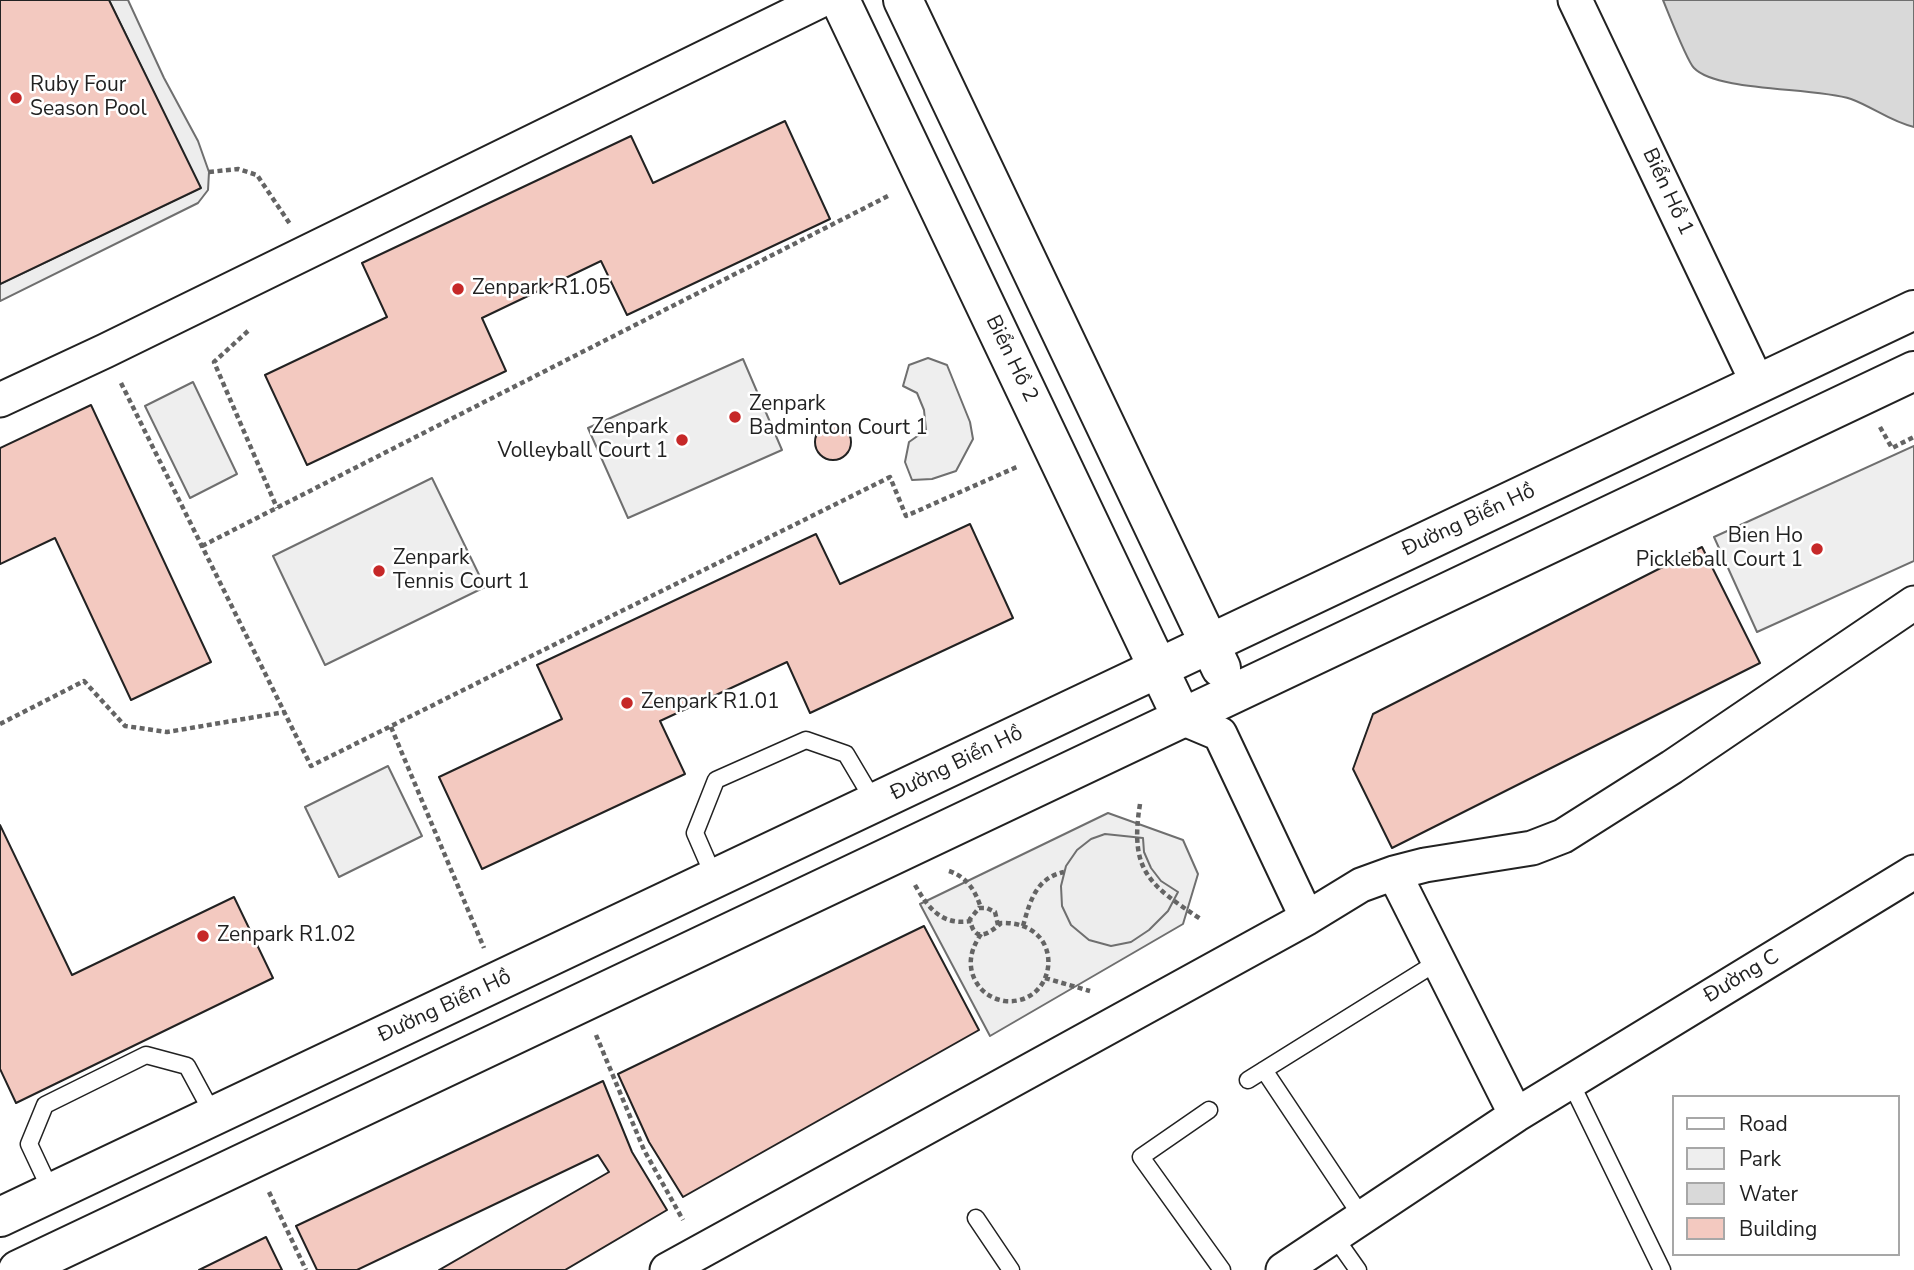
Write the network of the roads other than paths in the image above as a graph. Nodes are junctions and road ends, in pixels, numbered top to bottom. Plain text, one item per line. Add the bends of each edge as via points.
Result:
1 (822, 0) edge
2 (840, 0) edge
3 (903, 0) edge
4 (1575, 0) edge
5 (1914, 310) edge
6 (1914, 371) edge
7 (1758, 384) junction
8 (0, 400) edge
9 (1914, 603) edge
10 (1209, 644) junction
11 (1158, 668) junction
12 (1233, 694) junction
13 (1182, 718) junction
14 (1220, 734) junction
15 (874, 803) junction
16 (1914, 872) edge
17 (1394, 873) junction
18 (715, 878) junction
19 (1307, 918) junction
20 (1439, 961) junction
21 (1264, 1070) junction
22 (1248, 1080) dead end
23 (1570, 1082) junction
24 (1209, 1110) dead end
25 (1516, 1115) junction
26 (214, 1116) junction
27 (52, 1193) junction
28 (0, 1217) edge
29 (1362, 1217) junction
30 (976, 1218) dead end
31 (1334, 1236) junction
32 (686, 1256) edge
33 (18, 1270) edge
34 (1012, 1270) edge
35 (1222, 1270) edge
36 (1283, 1270) edge
37 (1358, 1270) edge
38 (1662, 1270) edge

1 - 8 street
2 - 11 street, Biển Hồ 2
3 - 10 street
4 - 7 street, Biển Hồ 1
5 - 7 street, Đường Biển Hồ
6 - 12 street
7 - 10 street, Đường Biển Hồ
9 - 17 street via 1563,836 1532,848
10 - 11 street, Đường Biển Hồ
10 - 12 street
11 - 13 street, Biển Hồ 2
11 - 15 street, Đường Biển Hồ
12 - 13 street
12 - 14 street
13 - 14 street
13 - 33 street
14 - 19 street
15 - 18 street, Đường Biển Hồ
15 - 18 lane via 846,754 806,740 716,780 695,833
16 - 23 street, Đường C
17 - 19 street via 1361,886
17 - 20 street
18 - 26 street, Đường Biển Hồ
19 - 32 street
20 - 21 lane
20 - 25 street
21 - 22 lane
21 - 29 lane
23 - 25 street, Đường C
23 - 38 lane
24 - 35 lane via 1140,1157
25 - 29 street, Đường C
26 - 27 street, Đường Biển Hồ
26 - 27 lane via 187,1066 146,1055 45,1105 29,1144
27 - 28 street, Đường Biển Hồ
29 - 31 street, Đường C
30 - 34 lane
31 - 36 street, Đường C
31 - 37 lane

